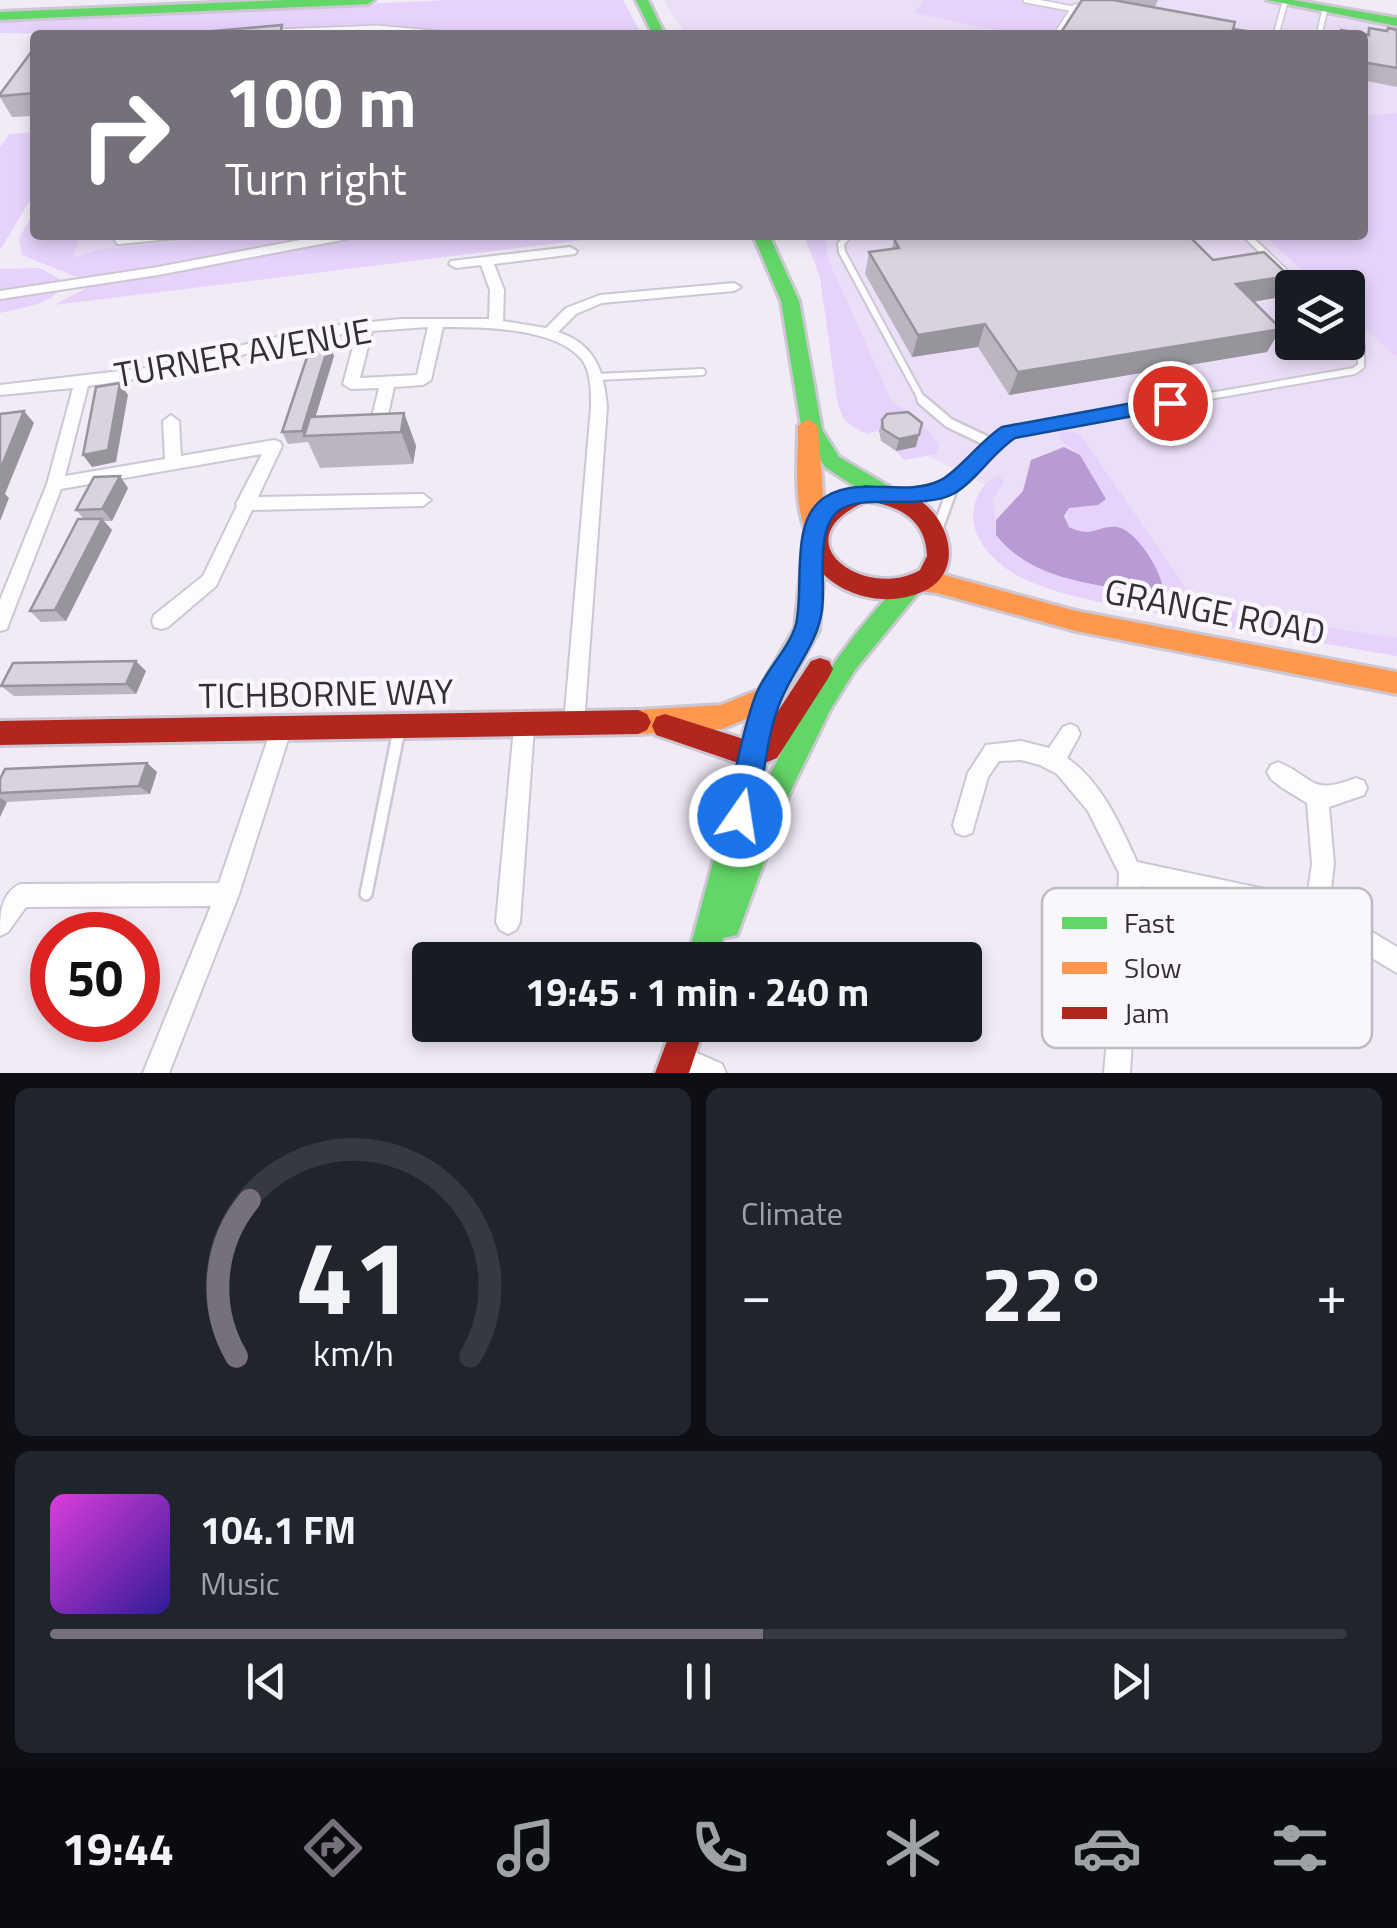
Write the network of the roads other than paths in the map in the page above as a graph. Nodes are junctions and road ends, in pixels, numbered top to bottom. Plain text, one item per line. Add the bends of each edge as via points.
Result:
1 (368, 0) edge
2 (642, 0) edge
3 (1026, 0) edge
4 (1279, 1) edge
5 (172, 4) edge
6 (1089, 5) edge
7 (1074, 9) junction
8 (1324, 9) junction
9 (0, 16) edge
10 (1397, 22) edge
11 (339, 30) edge
12 (400, 30) edge
13 (657, 30) edge
14 (1059, 30) edge
15 (1276, 30) edge
16 (1320, 30) edge
17 (321, 240) edge
18 (764, 240) edge
19 (844, 240) edge
20 (1251, 240) edge
21 (570, 251) dead end
22 (486, 261) junction
23 (456, 264) dead end
24 (1282, 270) edge
25 (734, 287) dead end
26 (0, 295) edge
27 (496, 323) junction
28 (436, 325) junction
29 (365, 328) junction
30 (551, 332) junction
31 (1361, 360) edge
32 (702, 372) dead end
33 (596, 377) junction
34 (82, 381) junction
35 (388, 382) junction
36 (0, 390) edge
37 (808, 401) junction
38 (171, 422) dead end
39 (377, 429) edge
40 (991, 443) junction
41 (173, 464) junction
42 (955, 482) junction
43 (55, 484) junction
44 (888, 495) junction
45 (423, 500) dead end
46 (244, 504) junction
47 (938, 535) junction
48 (815, 537) junction
49 (9, 583) edge
50 (915, 585) junction
51 (891, 605) junction
52 (1021, 606) junction
53 (162, 621) dead end
54 (0, 624) edge
55 (833, 676) junction
56 (1397, 683) edge
57 (768, 698) junction
58 (653, 722) junction
59 (574, 724) junction
60 (524, 727) junction
61 (399, 728) junction
62 (281, 730) junction
63 (0, 733) edge
64 (1070, 734) dead end
65 (753, 755) junction
66 (1056, 758) junction
67 (1278, 772) dead end
68 (1356, 788) dead end
69 (1317, 798) junction
70 (964, 825) dead end
71 (1130, 872) junction
72 (1130, 888) edge
73 (1204, 888) edge
74 (1320, 888) edge
75 (227, 894) junction
76 (366, 894) dead end
77 (10, 896) edge
78 (508, 922) dead end
79 (0, 924) edge
80 (706, 942) edge
81 (720, 942) edge
82 (1372, 947) edge
83 (1397, 962) edge
84 (1118, 1048) edge
85 (674, 1065) edge
86 (156, 1073) edge
87 (713, 1073) edge
88 (1116, 1073) edge

1 - 5 main road
2 - 13 main road
3 - 7 lane
4 - 8 main road
4 - 15 lane
5 - 9 main road
6 - 7 lane
7 - 14 lane
8 - 10 main road
8 - 16 lane
11 - 12 lane
17 - 26 street
18 - 37 main road via 790,301
19 - 40 lane via 842,252 917,393 941,418
20 - 24 lane
21 - 22 street
22 - 23 street
22 - 27 street via 497,290
25 - 30 street via 600,299 571,312
27 - 28 street, TURNER AVENUE
27 - 30 street, TURNER AVENUE
28 - 29 street, TURNER AVENUE
28 - 35 street via 423,380
29 - 34 street, TURNER AVENUE
29 - 35 street via 351,384
30 - 33 street, TURNER AVENUE via 587,356
31 - 40 lane via 1354,371 1022,429
32 - 33 lane
33 - 59 street
34 - 36 street, TURNER AVENUE
34 - 43 street
35 - 39 street
37 - 44 main road via 812,431 826,455
37 - 48 main road
38 - 41 street
40 - 42 lane
41 - 43 street
41 - 46 street via 274,446
42 - 44 lane via 934,492
42 - 47 lane
43 - 49 street
44 - 47 main road via 921,511
44 - 48 main road via 856,494 835,502 824,510
45 - 46 street
46 - 53 street via 210,581
47 - 50 main road via 936,564
47 - 52 main road, GRANGE ROAD via 964,572
48 - 50 main road via 826,566 847,583 878,591
48 - 57 main road via 807,630
49 - 54 street
50 - 51 main road
50 - 52 main road, GRANGE ROAD via 942,584
51 - 55 main road
51 - 65 main road via 825,662 768,749
52 - 55 main road, GRANGE ROAD via 928,597 884,623
52 - 56 main road, GRANGE ROAD
55 - 81 main road via 786,760
57 - 58 main road, TICHBORNE WAY via 722,717
57 - 65 main road
58 - 59 main road, TICHBORNE WAY
58 - 65 main road, TICHBORNE WAY
59 - 60 main road, TICHBORNE WAY
60 - 61 main road, TICHBORNE WAY
60 - 78 street
61 - 62 main road, TICHBORNE WAY
61 - 76 lane
62 - 63 main road, TICHBORNE WAY
62 - 75 street
64 - 66 street
65 - 80 main road
66 - 70 street via 1020,747 993,752 978,773
66 - 71 street via 1104,815
67 - 69 street
68 - 69 street
69 - 74 street
71 - 72 street
71 - 73 street
75 - 77 street
75 - 86 street
77 - 79 street
82 - 83 street
84 - 88 street
85 - 87 street

